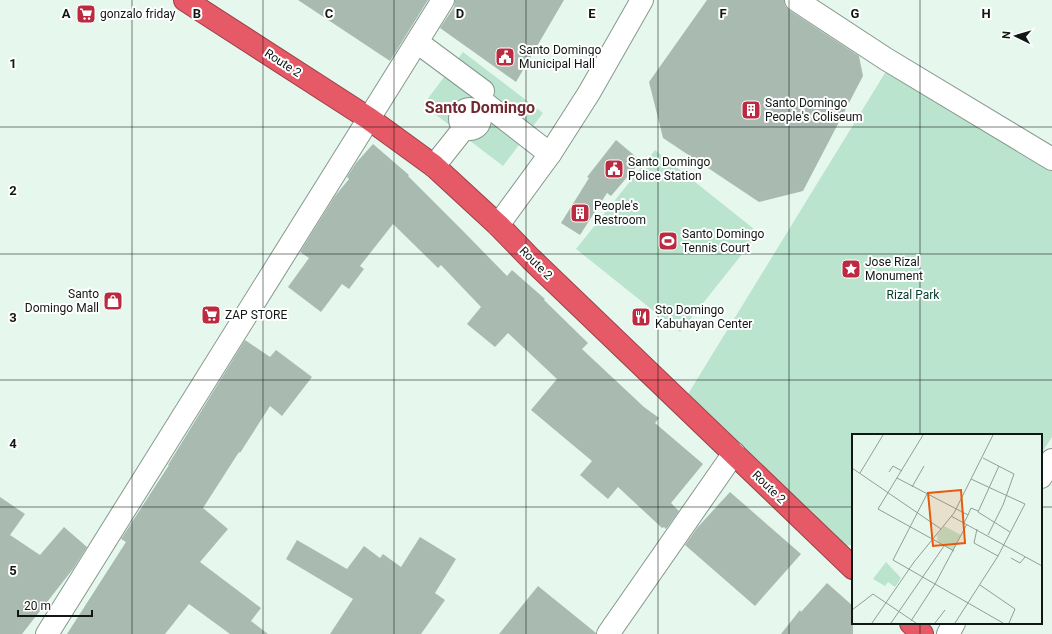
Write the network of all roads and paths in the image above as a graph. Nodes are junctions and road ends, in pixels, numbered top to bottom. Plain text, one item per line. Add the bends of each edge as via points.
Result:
1 (185, 0) edge
2 (443, 0) edge
3 (642, 0) edge
4 (796, 0) edge
5 (414, 46) junction
6 (480, 105) junction
7 (368, 118) junction
8 (553, 149) junction
9 (1052, 159) edge
10 (434, 166) junction
11 (498, 225) junction
12 (734, 453) junction
13 (1052, 460) edge
14 (1042, 475) edge
15 (852, 567) edge
16 (912, 624) edge
17 (953, 624) edge
18 (47, 634) edge
19 (608, 634) edge
20 (922, 634) edge
21 (948, 634) edge

1 - 7 highway, Route 2
2 - 5 street
3 - 8 street via 590,93
4 - 9 street via 886,59
5 - 6 street
5 - 7 street
6 - 8 street
6 - 10 street
7 - 10 highway, Route 2
7 - 18 street
8 - 11 street
10 - 11 highway, Route 2
11 - 12 highway, Route 2
12 - 15 highway, Route 2
12 - 19 street
13 - 14 street
16 - 20 highway
17 - 21 street

